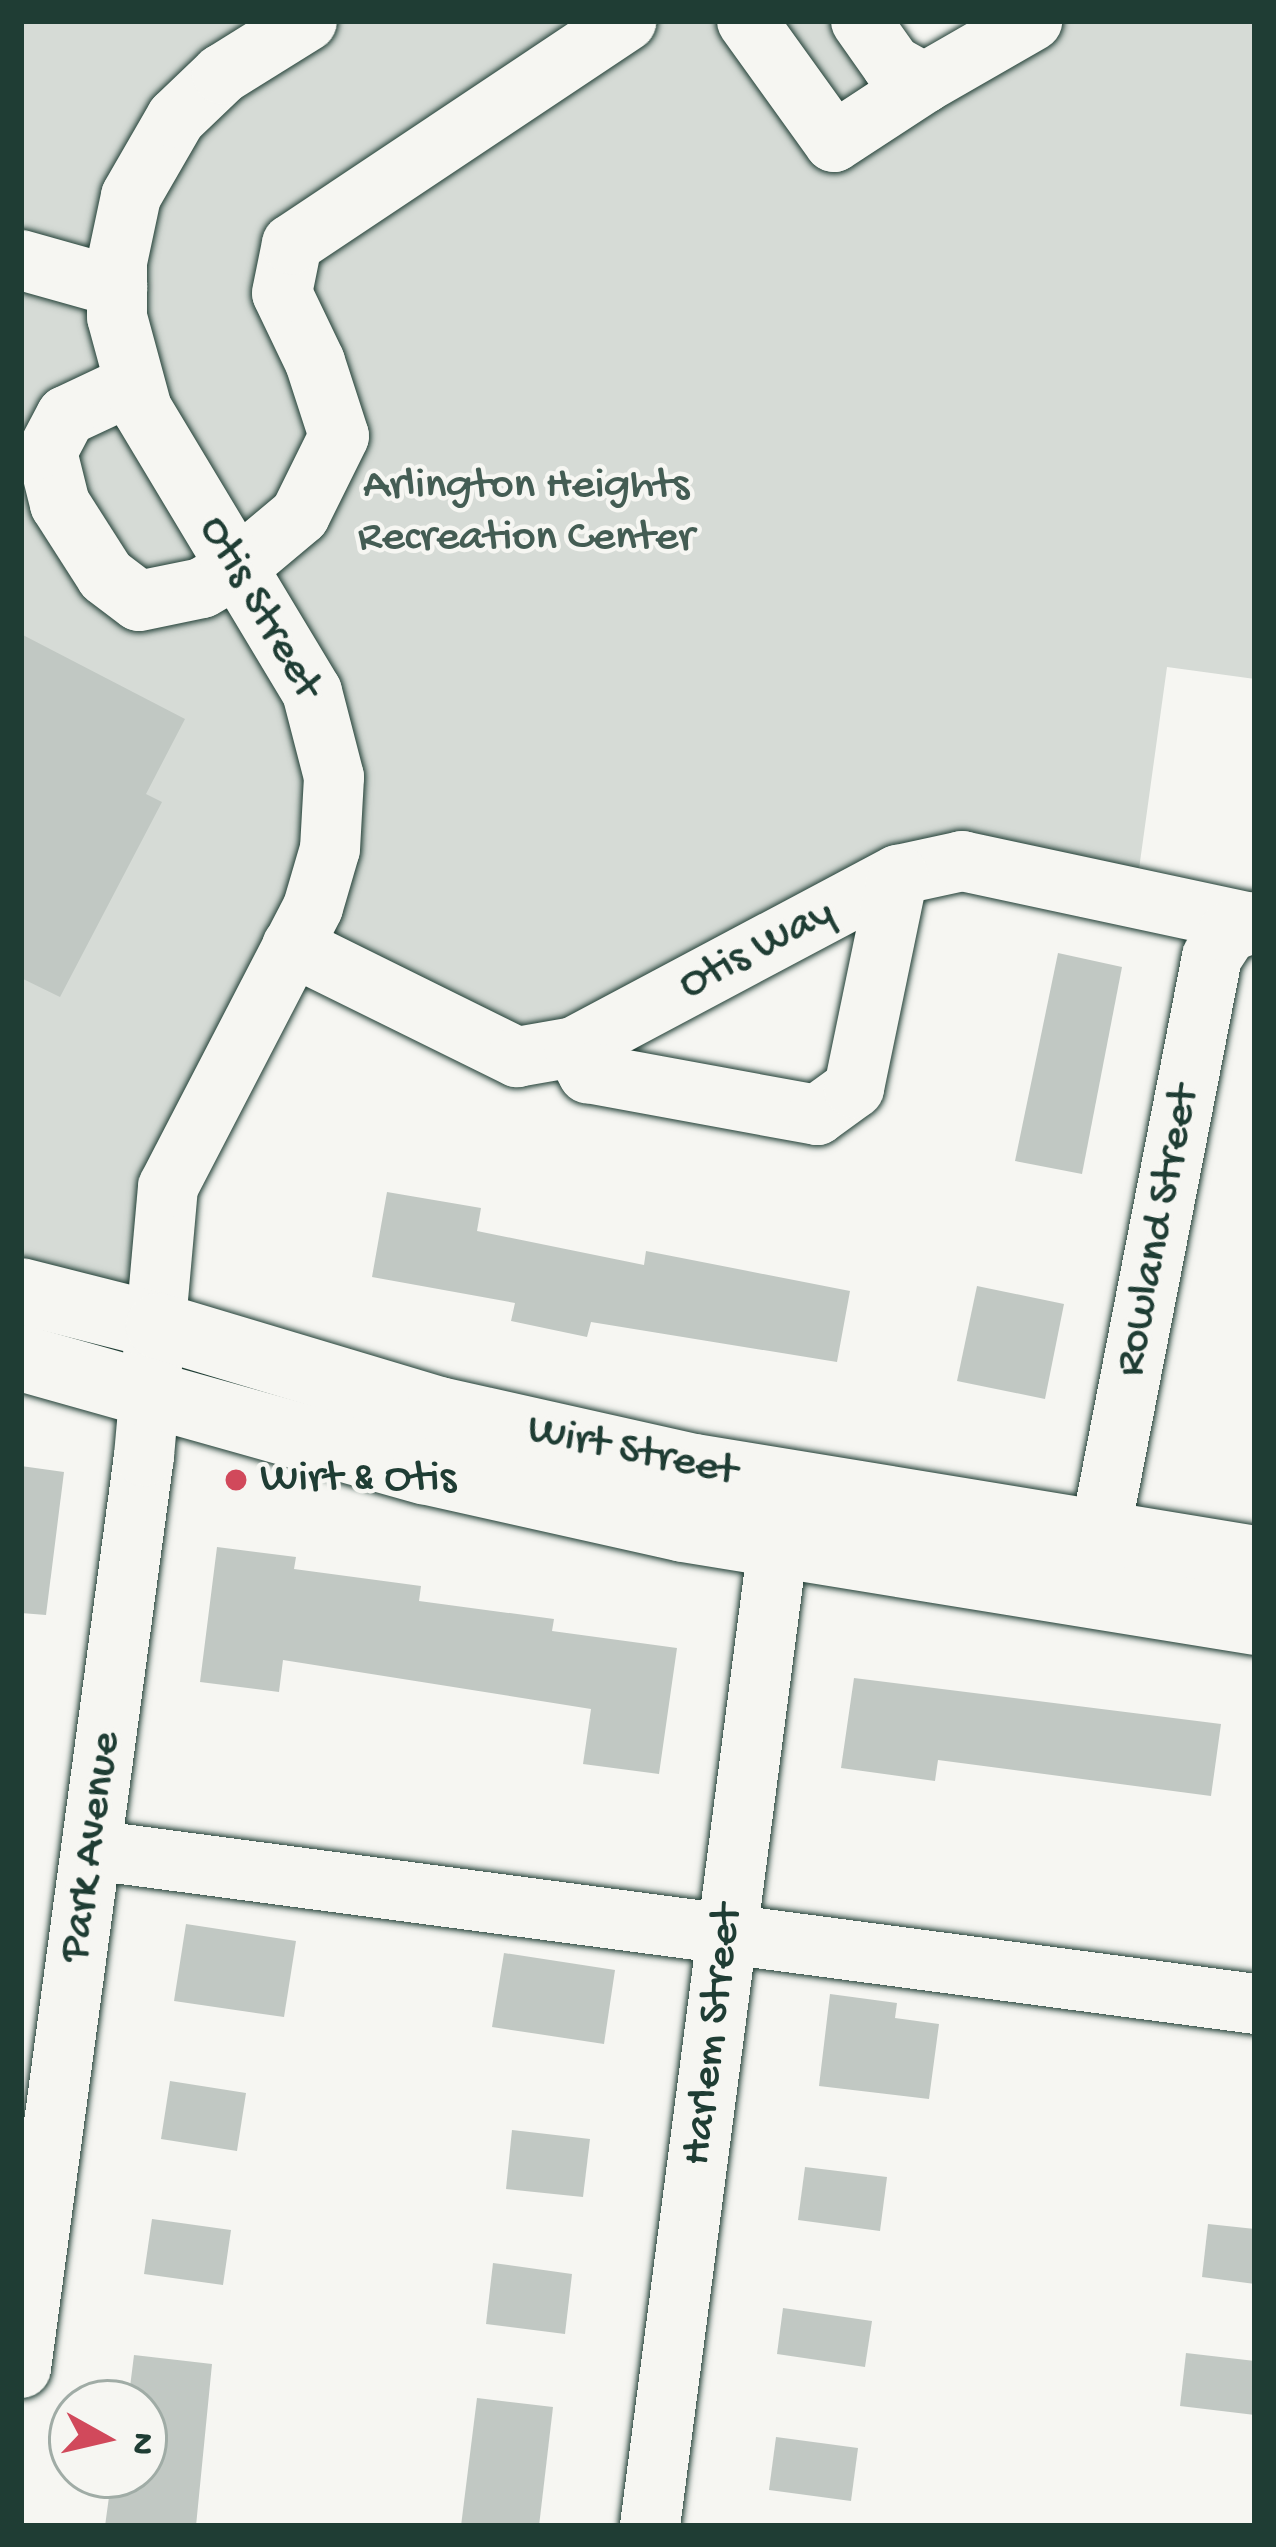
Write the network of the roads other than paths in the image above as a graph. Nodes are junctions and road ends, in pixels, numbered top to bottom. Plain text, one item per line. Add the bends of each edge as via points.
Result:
1 (307, 21) edge
2 (627, 21) edge
3 (747, 21) edge
4 (861, 21) edge
5 (1033, 21) edge
6 (924, 82) junction
7 (21, 260) edge
8 (117, 287) junction
9 (134, 384) junction
10 (238, 567) junction
11 (898, 874) junction
12 (1243, 926) edge
13 (292, 946) junction
14 (574, 1047) junction
15 (21, 1291) edge
16 (159, 1326) junction
17 (21, 1358) edge
18 (148, 1395) junction
19 (1100, 1534) junction
20 (778, 1545) junction
21 (1255, 1559) edge
22 (1255, 1622) edge
23 (92, 1850) junction
24 (727, 1931) junction
25 (1255, 2004) edge
26 (45, 2013) edge
27 (40, 2075) edge
28 (21, 2368) edge
29 (650, 2526) edge

1 - 8 street, Otis Street via 222,74 176,118 131,196
2 - 10 street via 292,244 283,292 339,436 300,515
3 - 6 street via 834,142
4 - 6 street via 892,65
5 - 6 street
7 - 8 street
8 - 9 street, Otis Street
9 - 10 street, Otis Street via 164,450
9 - 10 street via 66,416 47,452 60,504 106,576 139,601 202,587
10 - 13 street, Otis Street via 312,692 334,777 331,849
11 - 12 street, Otis Way via 962,861
11 - 14 street, Otis Way
11 - 14 street via 854,1088 817,1115 588,1073
12 - 19 street, Rowland Street via 1213,957
13 - 14 street, Otis Way via 517,1057
13 - 16 street, Otis Street via 168,1187
15 - 16 main road, Wirt Street
16 - 18 street, Park Avenue
16 - 19 main road, Wirt Street via 439,1410 649,1457
17 - 18 main road, Wirt Street
18 - 20 main road, Wirt Street via 424,1471
18 - 23 street, Park Avenue
19 - 21 main road, Wirt Street
20 - 22 main road, Wirt Street
20 - 24 street, Harlem Street
23 - 24 street
23 - 26 street, Park Avenue
24 - 25 street
24 - 29 street, Harlem Street
26 - 27 street, Park Avenue
27 - 28 street, Park Avenue

